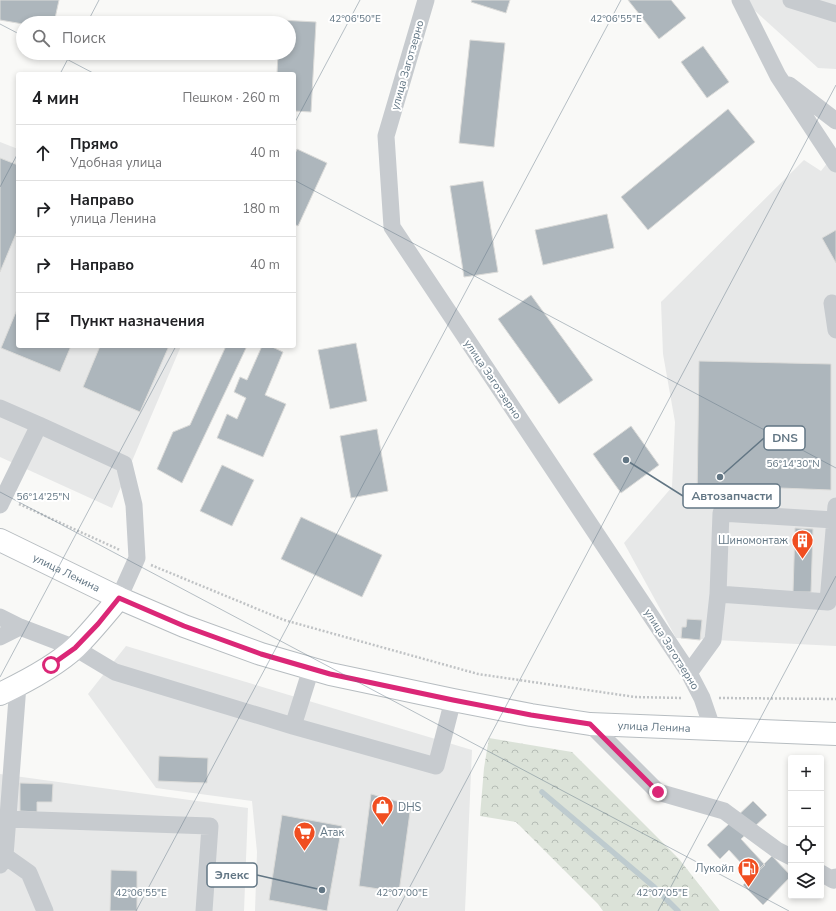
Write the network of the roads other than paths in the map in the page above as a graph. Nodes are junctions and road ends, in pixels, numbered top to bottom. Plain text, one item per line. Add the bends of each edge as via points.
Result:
1 (426, 0) edge
2 (740, 0) edge
3 (791, 0) edge
4 (836, 14) edge
5 (778, 76) junction
6 (836, 122) edge
7 (836, 164) edge
8 (832, 303) dead end
9 (836, 330) edge
10 (0, 408) edge
11 (38, 426) junction
12 (2, 502) edge
13 (835, 513) edge
14 (0, 540) edge
15 (718, 594) junction
16 (119, 598) junction
17 (0, 617) edge
18 (20, 627) junction
19 (0, 637) edge
20 (75, 648) junction
21 (311, 669) junction
22 (689, 673) junction
23 (9, 690) edge
24 (453, 700) junction
25 (590, 724) junction
26 (293, 726) junction
27 (713, 730) junction
28 (836, 734) edge
29 (8, 820) junction
30 (788, 856) edge
31 (2, 860) edge
32 (824, 875) edge
33 (836, 877) edge
34 (45, 911) edge
35 (204, 911) edge

1 - 22 street, улица Заготзерно via 386,136 392,227
2 - 5 street
3 - 4 street
5 - 6 street
5 - 7 street
8 - 9 street
10 - 11 street
11 - 12 street
11 - 16 street via 124,464 134,505 137,558
13 - 15 street via 721,513
13 - 15 street via 828,602
14 - 16 main road, улица Ленина
15 - 22 street via 713,640
16 - 20 main road
16 - 21 main road, улица Ленина via 184,626
17 - 18 street
18 - 19 street
18 - 20 street
20 - 23 main road
20 - 26 street via 115,672
21 - 24 main road, улица Ленина
21 - 26 street
22 - 27 street, улица Заготзерно via 702,698
23 - 29 street
24 - 25 main road, улица Ленина
24 - 26 street via 436,766
25 - 27 main road, улица Ленина
25 - 30 street via 658,792 724,811
27 - 28 main road, улица Ленина
29 - 31 street
29 - 35 street via 210,826
31 - 34 street via 29,873
32 - 33 street via 833,880

